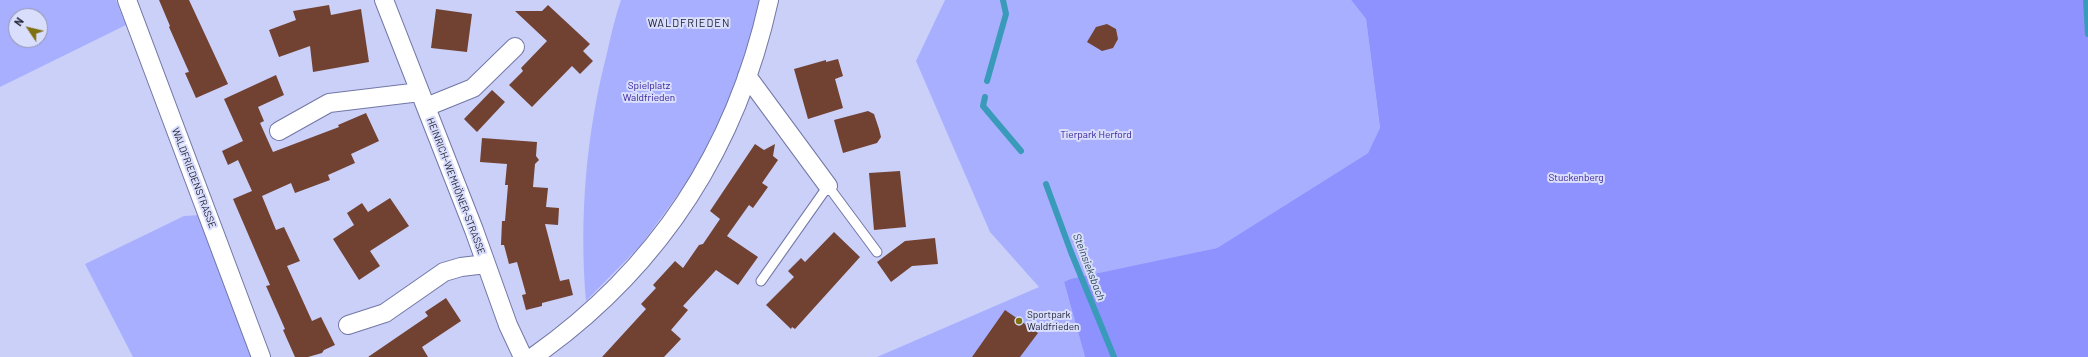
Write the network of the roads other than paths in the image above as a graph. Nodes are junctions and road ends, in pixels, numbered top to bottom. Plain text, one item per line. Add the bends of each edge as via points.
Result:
1 (127, 0) edge
2 (384, 0) edge
3 (769, 0) edge
4 (515, 47) dead end
5 (747, 76) junction
6 (423, 100) junction
7 (279, 131) dead end
8 (828, 186) junction
9 (877, 252) dead end
10 (486, 264) junction
11 (761, 281) dead end
12 (348, 325) dead end
13 (261, 357) edge
14 (523, 357) edge
15 (533, 357) edge

1 - 13 street, WALDFRIEDENSTRASSE
2 - 6 street, HEINRICH-WEMHÖNER-STRASSE
3 - 5 street
4 - 6 street, HEINRICH-WEMHÖNER-STRASSE via 473,88
5 - 8 street
5 - 15 street via 713,157 668,229 621,284 565,334
6 - 7 street, HEINRICH-WEMHÖNER-STRASSE via 329,103
6 - 10 street, HEINRICH-WEMHÖNER-STRASSE
8 - 9 lane
8 - 11 lane
10 - 12 street, HEINRICH-WEMHÖNER-STRASSE via 444,272 384,314
10 - 14 street, HEINRICH-WEMHÖNER-STRASSE via 508,325

